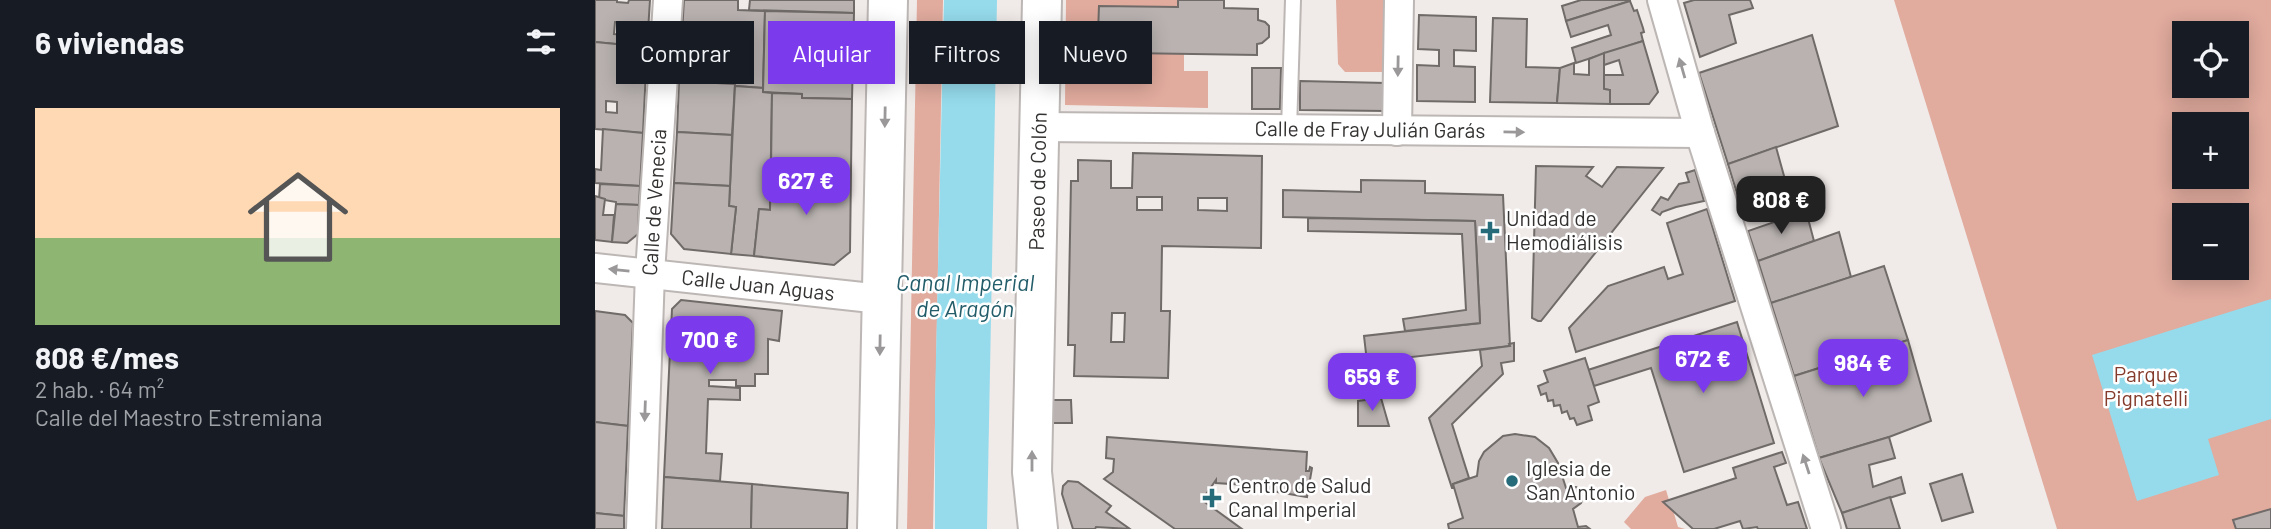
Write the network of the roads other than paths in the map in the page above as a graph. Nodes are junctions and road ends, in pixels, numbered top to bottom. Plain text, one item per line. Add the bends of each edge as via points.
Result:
1 (669, 0) edge
2 (888, 0) edge
3 (1042, 0) edge
4 (1293, 0) edge
5 (1399, 0) edge
6 (1662, 0) edge
7 (1039, 127) junction
8 (1289, 130) junction
9 (1397, 131) junction
10 (1700, 133) junction
11 (595, 268) edge
12 (650, 274) junction
13 (881, 299) junction
14 (641, 529) edge
15 (877, 529) edge
16 (1038, 529) edge
17 (1826, 529) edge

1 - 12 street, Calle de Venecia
2 -> 13 main road
3 - 7 main road, Paseo de Colón
4 - 8 lane
5 -> 9 street
10 -> 6 street
7 - 8 street, Calle de Fray Julián Garás
16 -> 7 main road, Paseo de Colón via 1032,460
8 - 9 street, Calle de Fray Julián Garás
9 -> 10 street, Calle de Fray Julián Garás
17 -> 10 street
12 -> 11 street, Calle Juan Aguas
12 - 13 street, Calle Juan Aguas
12 -> 14 street, Calle de Venecia
13 -> 15 main road

